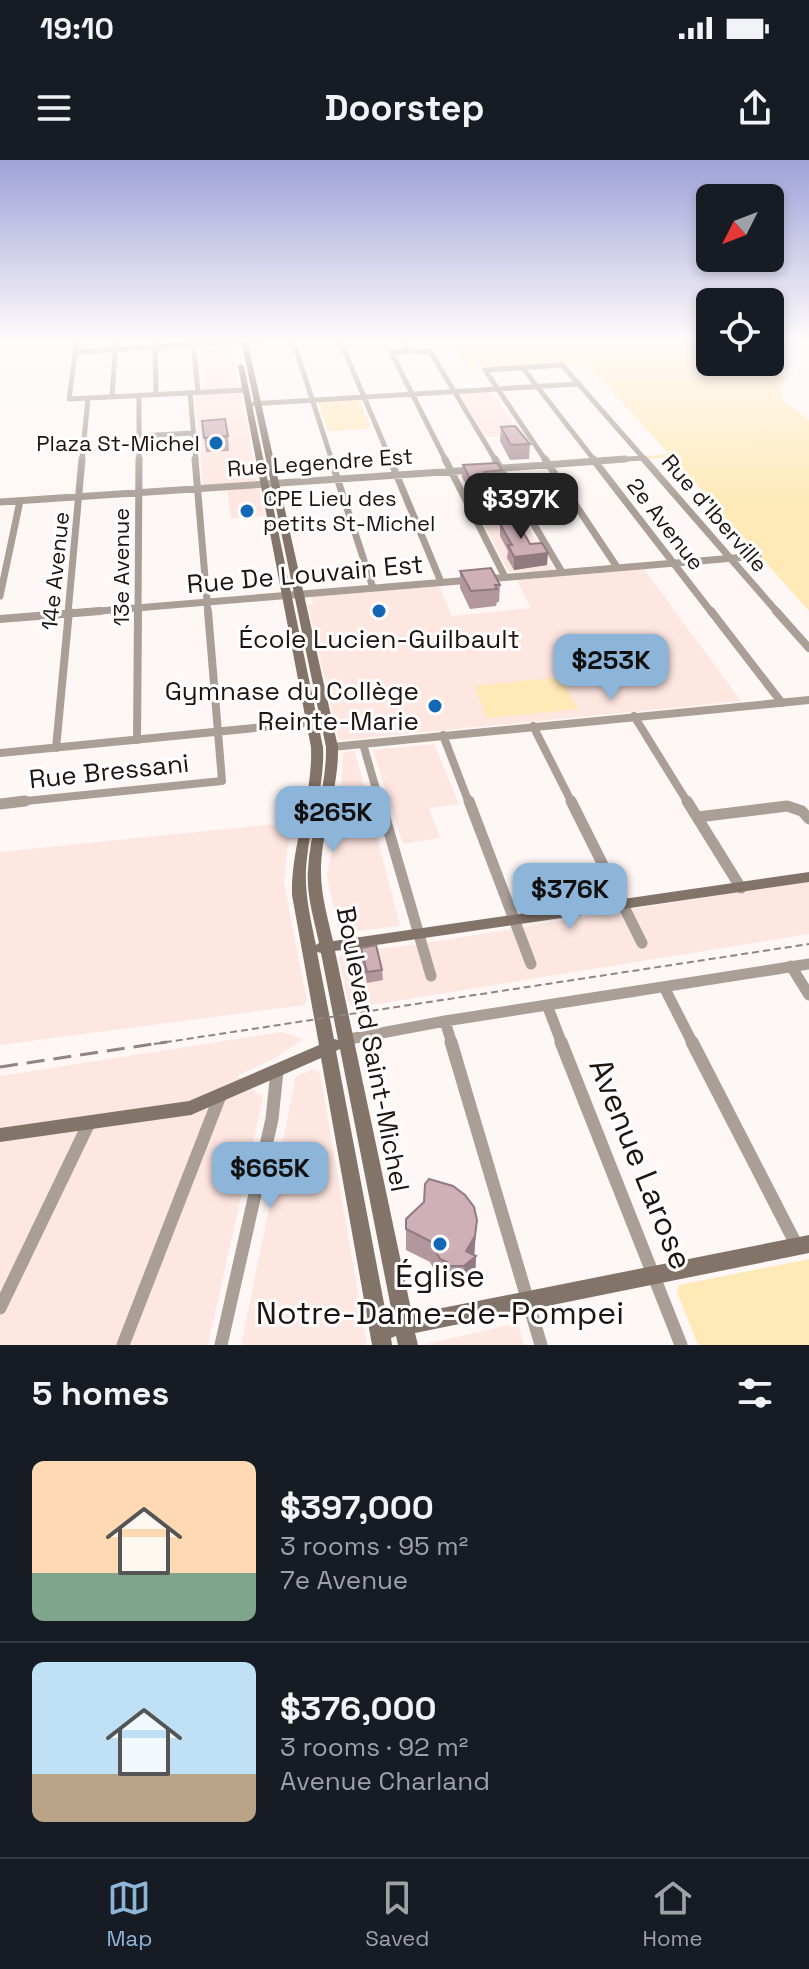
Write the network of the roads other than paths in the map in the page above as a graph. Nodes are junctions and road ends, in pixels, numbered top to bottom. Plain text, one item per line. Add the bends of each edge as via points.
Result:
1 (70, 395) edge
2 (135, 395) edge
3 (139, 395) edge
4 (194, 395) edge
5 (249, 395) edge
6 (251, 395) edge
7 (311, 395) edge
8 (390, 395) edge
9 (411, 395) edge
10 (457, 395) edge
11 (500, 395) edge
12 (543, 395) edge
13 (588, 395) edge
14 (112, 397) joint
15 (364, 397) junction
16 (88, 398) junction
17 (312, 400) junction
18 (253, 403) junction
19 (139, 436) junction
20 (193, 436) junction
21 (643, 458) junction
22 (595, 462) junction
23 (548, 465) junction
24 (500, 468) junction
25 (451, 472) junction
26 (396, 475) junction
27 (338, 479) junction
28 (270, 484) junction
29 (198, 489) junction
30 (140, 493) junction
31 (81, 497) junction
32 (20, 501) junction
33 (0, 502) edge
34 (758, 556) dead end
35 (731, 559) junction
36 (674, 563) junction
37 (617, 567) junction
38 (562, 572) junction
39 (505, 577) junction
40 (441, 582) junction
41 (373, 588) junction
42 (293, 595) junction
43 (0, 596) edge
44 (207, 602) junction
45 (139, 607) junction
46 (68, 613) junction
47 (0, 619) edge
48 (809, 648) edge
49 (809, 700) edge
50 (782, 703) junction
51 (634, 716) junction
52 (320, 722) junction
53 (533, 726) junction
54 (219, 732) junction
55 (443, 735) junction
56 (137, 740) junction
57 (363, 744) junction
58 (332, 747) junction
59 (56, 748) junction
60 (0, 753) edge
61 (0, 804) edge
62 (698, 817) junction
63 (809, 819) edge
64 (809, 877) edge
65 (741, 888) junction
66 (623, 905) junction
67 (514, 920) junction
68 (419, 934) junction
69 (642, 943) dead end
70 (326, 947) junction
71 (309, 949) junction
72 (531, 964) dead end
73 (809, 964) edge
74 (791, 966) junction
75 (431, 976) dead end
76 (664, 987) junction
77 (809, 995) edge
78 (547, 1005) junction
79 (445, 1021) junction
80 (336, 1044) junction
81 (277, 1071) junction
82 (220, 1096) junction
83 (89, 1123) junction
84 (0, 1135) edge
85 (803, 1245) edge
86 (655, 1275) junction
87 (529, 1300) junction
88 (0, 1308) edge
89 (406, 1335) edge
90 (381, 1337) edge
91 (123, 1345) edge
92 (221, 1345) edge
93 (541, 1345) edge
94 (681, 1345) edge

1 - 16 street
2 - 14 street
3 - 19 street, 13e Avenue
4 - 20 street
5 - 18 main road, Boulevard Saint-Michel
6 - 18 main road, Boulevard Saint-Michel
7 - 17 street
8 - 15 street
9 - 25 street
10 - 24 street
11 - 23 street
12 - 22 street, 2e Avenue
13 - 21 street, Rue d'Iberville
14 - 16 street
15 - 17 street
15 - 26 street
16 - 31 street, 14e Avenue
17 - 18 street
17 - 27 street
18 - 28 main road, Boulevard Saint-Michel
19 - 20 street
19 - 30 street, 13e Avenue
20 - 29 street
21 - 22 street, Rue Legendre Est
21 - 35 street, Rue d'Iberville
22 - 23 street, Rue Legendre Est
22 - 36 street, 2e Avenue
23 - 24 street, Rue Legendre Est
23 - 37 street
24 - 25 street, Rue Legendre Est
24 - 38 street
25 - 26 street, Rue Legendre Est
25 - 39 street
26 - 27 street, Rue Legendre Est
26 - 40 street
27 - 28 street, Rue Legendre Est
27 - 41 street
28 - 29 street, Rue Legendre Est
28 - 42 main road, Boulevard Saint-Michel
29 - 30 street, Rue Legendre Est
29 - 44 street
30 - 31 street, Rue Legendre Est
30 - 45 street, 13e Avenue
31 - 32 street, Rue Legendre Est
31 - 46 street, 14e Avenue
32 - 33 street, Rue Legendre Est
32 - 43 street
34 - 35 street, Rue De Louvain Est
35 - 36 street, Rue De Louvain Est
35 - 48 street, Rue d'Iberville
36 - 37 street, Rue De Louvain Est
36 - 50 street, 2e Avenue
37 - 38 street, Rue De Louvain Est
38 - 39 street, Rue De Louvain Est
39 - 40 street, Rue De Louvain Est
40 - 41 street, Rue De Louvain Est
41 - 42 street, Rue De Louvain Est
42 - 44 street, Rue De Louvain Est
42 - 52 main road, Boulevard Saint-Michel
44 - 45 street, Rue De Louvain Est
44 - 54 street
45 - 46 street, Rue De Louvain Est
45 - 56 street, 13e Avenue
46 - 47 street, Rue De Louvain Est
46 - 59 street, 14e Avenue
49 - 50 street
50 - 51 street
51 - 53 street
51 - 62 street
52 - 54 street
52 - 58 main road, Boulevard Saint-Michel
52 - 71 main road, Boulevard Saint-Michel via 318,773 298,868
53 - 55 street
53 - 66 street
54 - 56 street
54 - 61 street, Rue Bressani via 222,781
55 - 57 street
55 - 67 street
56 - 59 street
57 - 58 street
57 - 68 street
58 - 70 main road, Boulevard Saint-Michel via 331,788 314,860
59 - 60 street
62 - 63 street via 787,806
62 - 65 street
64 - 65 main road
65 - 66 main road
66 - 67 main road
66 - 69 street
67 - 68 main road
67 - 72 street
68 - 70 main road
68 - 75 street
70 - 71 main road
70 - 80 main road, Boulevard Saint-Michel
71 - 80 main road, Boulevard Saint-Michel
73 - 74 street
74 - 76 street
74 - 77 street
76 - 78 street
76 - 85 street
78 - 79 street
78 - 86 street, Avenue Larose
79 - 80 street
79 - 87 street
80 - 81 main road
80 - 89 main road, Boulevard Saint-Michel
80 - 90 main road, Boulevard Saint-Michel
81 - 82 main road
81 - 92 street via 272,1119
82 - 83 main road via 182,1110
82 - 91 street
83 - 84 main road
83 - 88 street
85 - 86 main road
86 - 87 main road
86 - 94 street, Avenue Larose
87 - 89 main road
87 - 93 street
89 - 90 main road

